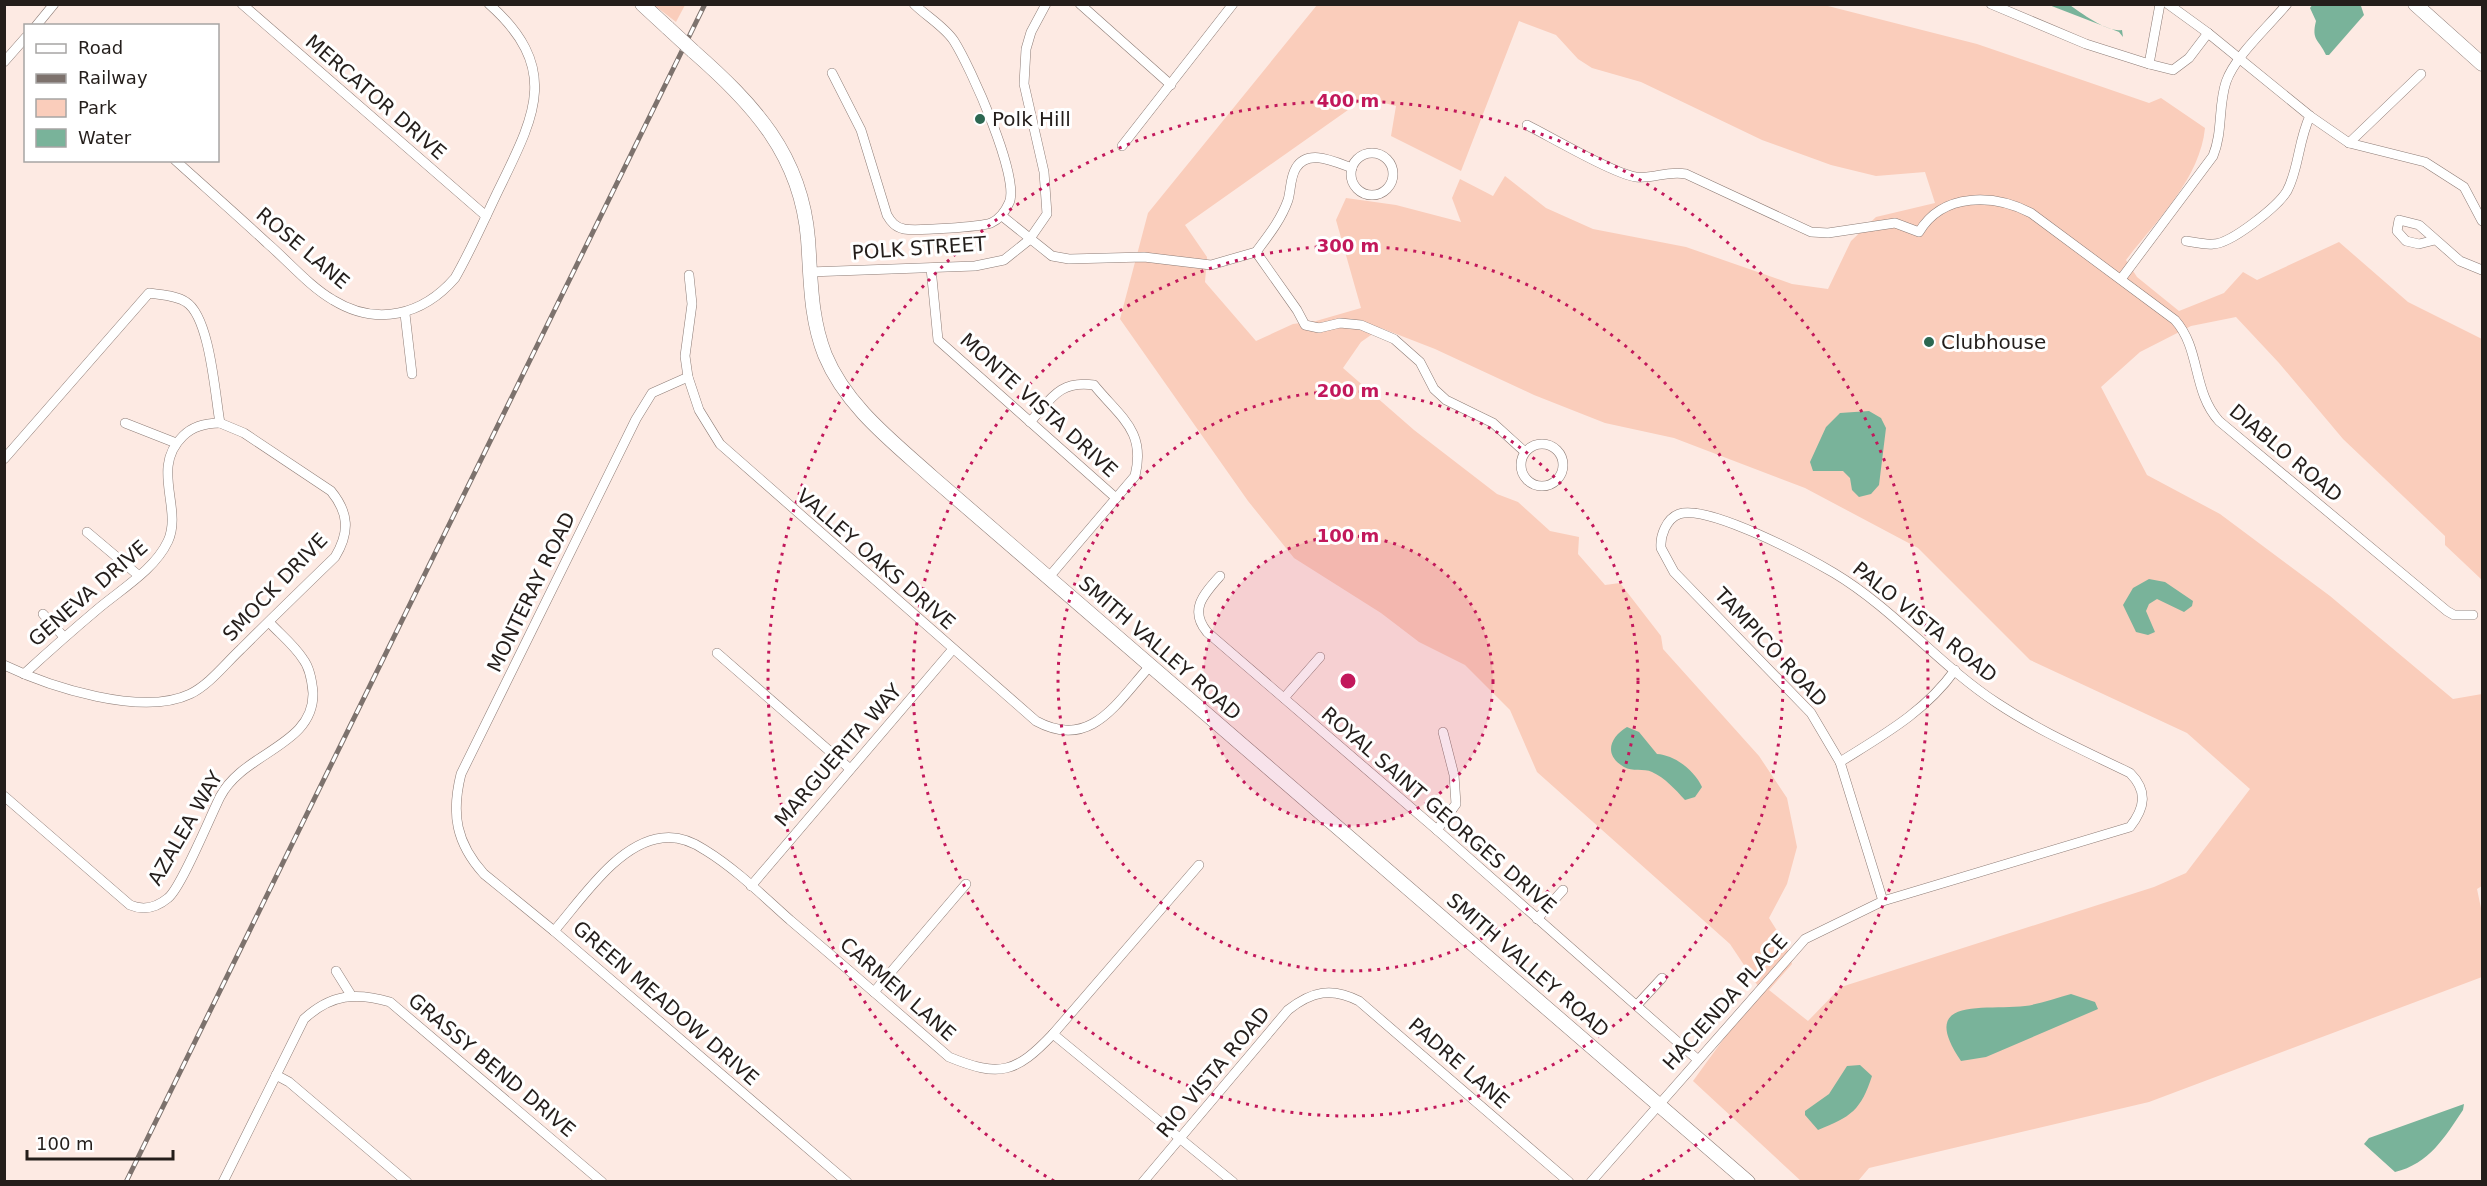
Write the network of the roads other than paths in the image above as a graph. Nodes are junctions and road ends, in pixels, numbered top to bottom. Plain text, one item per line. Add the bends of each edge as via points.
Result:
1 (54, 4) edge
2 (242, 4) edge
3 (489, 4) edge
4 (642, 4) edge
5 (914, 4) edge
6 (1046, 4) edge
7 (1080, 4) edge
8 (1233, 4) edge
9 (1991, 4) edge
10 (2160, 4) edge
11 (2168, 4) edge
12 (2287, 4) edge
13 (2415, 4) edge
14 (38, 24) edge
15 (2208, 33) junction
16 (24, 39) edge
17 (2240, 59) junction
18 (4, 62) edge
19 (2149, 64) junction
20 (2482, 64) edge
21 (832, 73) dead end
22 (2421, 74) dead end
23 (1171, 85) junction
24 (2310, 116) junction
25 (1527, 125) dead end
26 (2349, 143) junction
27 (1122, 146) dead end
28 (177, 162) edge
29 (1352, 168) junction
30 (486, 216) junction
31 (1002, 216) junction
32 (2482, 220) edge
33 (1029, 240) junction
34 (2435, 240) dead end
35 (2186, 241) dead end
36 (1256, 252) junction
37 (931, 268) junction
38 (2482, 270) edge
39 (809, 272) junction
40 (689, 275) dead end
41 (2121, 279) junction
42 (405, 314) junction
43 (412, 374) dead end
44 (688, 377) junction
45 (1030, 422) junction
46 (125, 423) dead end
47 (220, 423) junction
48 (176, 443) junction
49 (1525, 452) junction
50 (4, 459) edge
51 (1116, 498) junction
52 (1665, 528) joint
53 (87, 532) dead end
54 (138, 575) junction
55 (1220, 576) dead end
56 (1049, 577) junction
57 (43, 614) dead end
58 (2473, 615) dead end
59 (269, 622) junction
60 (64, 637) junction
61 (953, 649) junction
62 (717, 653) dead end
63 (1320, 657) dead end
64 (4, 665) edge
65 (1150, 666) junction
66 (1955, 670) junction
67 (24, 674) junction
68 (1284, 698) junction
69 (1443, 732) dead end
70 (1840, 762) junction
71 (849, 768) junction
72 (4, 796) edge
73 (2144, 801) joint
74 (1437, 830) junction
75 (467, 849) joint
76 (1199, 865) dead end
77 (966, 884) dead end
78 (750, 886) junction
79 (1563, 890) dead end
80 (1883, 901) junction
81 (1537, 919) junction
82 (554, 931) junction
83 (336, 971) dead end
84 (1662, 978) dead end
85 (874, 992) junction
86 (1317, 994) joint
87 (351, 995) junction
88 (1637, 1005) junction
89 (1053, 1034) junction
90 (1697, 1059) junction
91 (276, 1075) junction
92 (1659, 1104) junction
93 (1180, 1139) junction
94 (223, 1182) edge
95 (407, 1182) edge
96 (602, 1182) edge
97 (847, 1182) edge
98 (1143, 1182) edge
99 (1233, 1182) edge
100 (1569, 1182) edge
101 (1591, 1182) edge
102 (1748, 1182) edge

1 - 14 street
2 - 30 street, MERCATOR DRIVE
3 - 30 street, ROSE LANE via 521,38 529,56 534,93 529,127
4 - 39 main road, SMITH VALLEY ROAD, bridge via 763,119 786,156 805,219
5 - 31 street via 953,40 988,110 1011,181 1011,201
6 - 33 street, POLK STREET via 1029,41 1024,84 1044,172 1047,214
7 - 23 street
8 - 23 street
9 - 19 street via 2086,44
10 - 19 street
11 - 15 street
12 - 17 street
13 - 20 main road
15 - 17 street
15 - 19 street via 2189,58 2173,70
16 - 18 street
17 - 24 street
17 - 41 street via 2226,82 2218,143 2212,156
21 - 31 street via 861,130 893,224 919,229 990,223
22 - 26 street
23 - 27 street
24 - 26 street
24 - 35 street via 2286,192 2240,234 2215,245
25 - 41 street, DIABLO ROAD via 1627,175 1686,174 1811,232 1895,223 1919,232 1931,217 1950,205 1979,199 2005,202 2043,220
26 - 32 street via 2425,162 2464,187
28 - 42 street, ROSE LANE via 331,299 364,313
29 - 29 street via 1365,154 1377,153 1392,166 1391,186 1380,194 1366,195 1355,187
29 - 36 street via 1325,158 1302,162 1295,169 1275,228
30 - 42 street, ROSE LANE via 455,278 431,302
31 - 33 street
33 - 36 street via 1052,256 1069,260 1144,256 1211,265
33 - 37 street, POLK STREET via 1004,260
34 - 38 street via 2460,261
36 - 49 street via 1305,325 1361,325 1394,339 1420,362 1434,389 1446,400 1493,423
37 - 39 street, POLK STREET
37 - 45 street, MONTE VISTA DRIVE via 938,340
39 - 56 main road, SMITH VALLEY ROAD via 819,339 835,375 858,407
40 - 44 street, VALLEY OAKS DRIVE via 692,304 686,356
41 - 58 street, DIABLO ROAD via 2186,333 2201,394 2219,421 2447,611
42 - 43 street
44 - 61 street, VALLEY OAKS DRIVE via 699,410 731,457
44 - 75 street, MONTERAY ROAD via 661,387 644,405 465,766 454,807
45 - 51 street, MONTE VISTA DRIVE
45 - 51 street via 1062,387 1077,383 1094,385 1136,437 1140,455 1135,476
46 - 48 street
47 - 48 street via 197,427
47 - 50 street via 198,315 187,302 176,297 149,293
47 - 59 street, SMOCK DRIVE via 244,433 332,490 344,513 346,534 335,556
48 - 54 street, GENEVA DRIVE via 168,470 170,537 155,562
49 - 49 street via 1536,444 1551,445 1562,454 1561,476 1551,485 1531,483 1522,472
51 - 56 street
52 - 66 street, PALO VISTA ROAD via 1679,514 1697,513 1758,534 1834,573 1898,619
52 - 70 street, TAMPICO ROAD via 1660,548 1674,572 1811,713
53 - 54 street
54 - 60 street, GENEVA DRIVE
55 - 68 street, ROYAL SAINT GEORGES DRIVE via 1198,603 1201,624
56 - 65 main road, SMITH VALLEY ROAD
57 - 60 street
59 - 67 street, SMOCK DRIVE via 202,686 177,699 102,698
59 - 72 street, AZALEA WAY via 304,659 309,670 313,691 310,715 292,737 231,779 169,898 147,909 130,905
60 - 67 street, GENEVA DRIVE
61 - 65 street, VALLEY OAKS DRIVE via 1036,721 1058,731 1093,726
61 - 71 street, MARGUERITA WAY
62 - 71 street
63 - 68 street
64 - 67 street, SMOCK DRIVE
65 - 92 main road, SMITH VALLEY ROAD
66 - 70 street via 1940,691 1905,722
66 - 73 street, PALO VISTA ROAD via 2007,709 2056,738 2130,773 2139,782
68 - 74 street, ROYAL SAINT GEORGES DRIVE
69 - 74 street via 1454,775 1456,804
70 - 80 street, TAMPICO ROAD
71 - 78 street, MARGUERITA WAY
73 - 80 street, HACIENDA PLACE via 2130,827
74 - 81 street, ROYAL SAINT GEORGES DRIVE
75 - 82 street, GREEN MEADOW DRIVE via 484,874
76 - 89 street, CARMEN LANE
77 - 85 street
78 - 82 street, CARMEN LANE via 687,841 663,838 643,842 615,861
78 - 85 street, CARMEN LANE
79 - 81 street
80 - 90 street, HACIENDA PLACE via 1805,939
81 - 88 street, ROYAL SAINT GEORGES DRIVE
82 - 97 street, GREEN MEADOW DRIVE
83 - 87 street
84 - 88 street
85 - 89 street, CARMEN LANE via 949,1057 979,1070 1002,1069 1030,1058
86 - 93 street, RIO VISTA ROAD via 1288,1010
86 - 100 street, PADRE LANE via 1343,992 1359,1001
87 - 91 street via 318,1005 304,1019
87 - 96 street, GRASSY BEND DRIVE via 390,1002
88 - 90 street, ROYAL SAINT GEORGES DRIVE
89 - 93 street
90 - 92 street, HACIENDA PLACE
91 - 94 street
91 - 95 street
92 - 101 street, HACIENDA PLACE
92 - 102 main road, SMITH VALLEY ROAD
93 - 98 street, RIO VISTA ROAD
93 - 99 street

